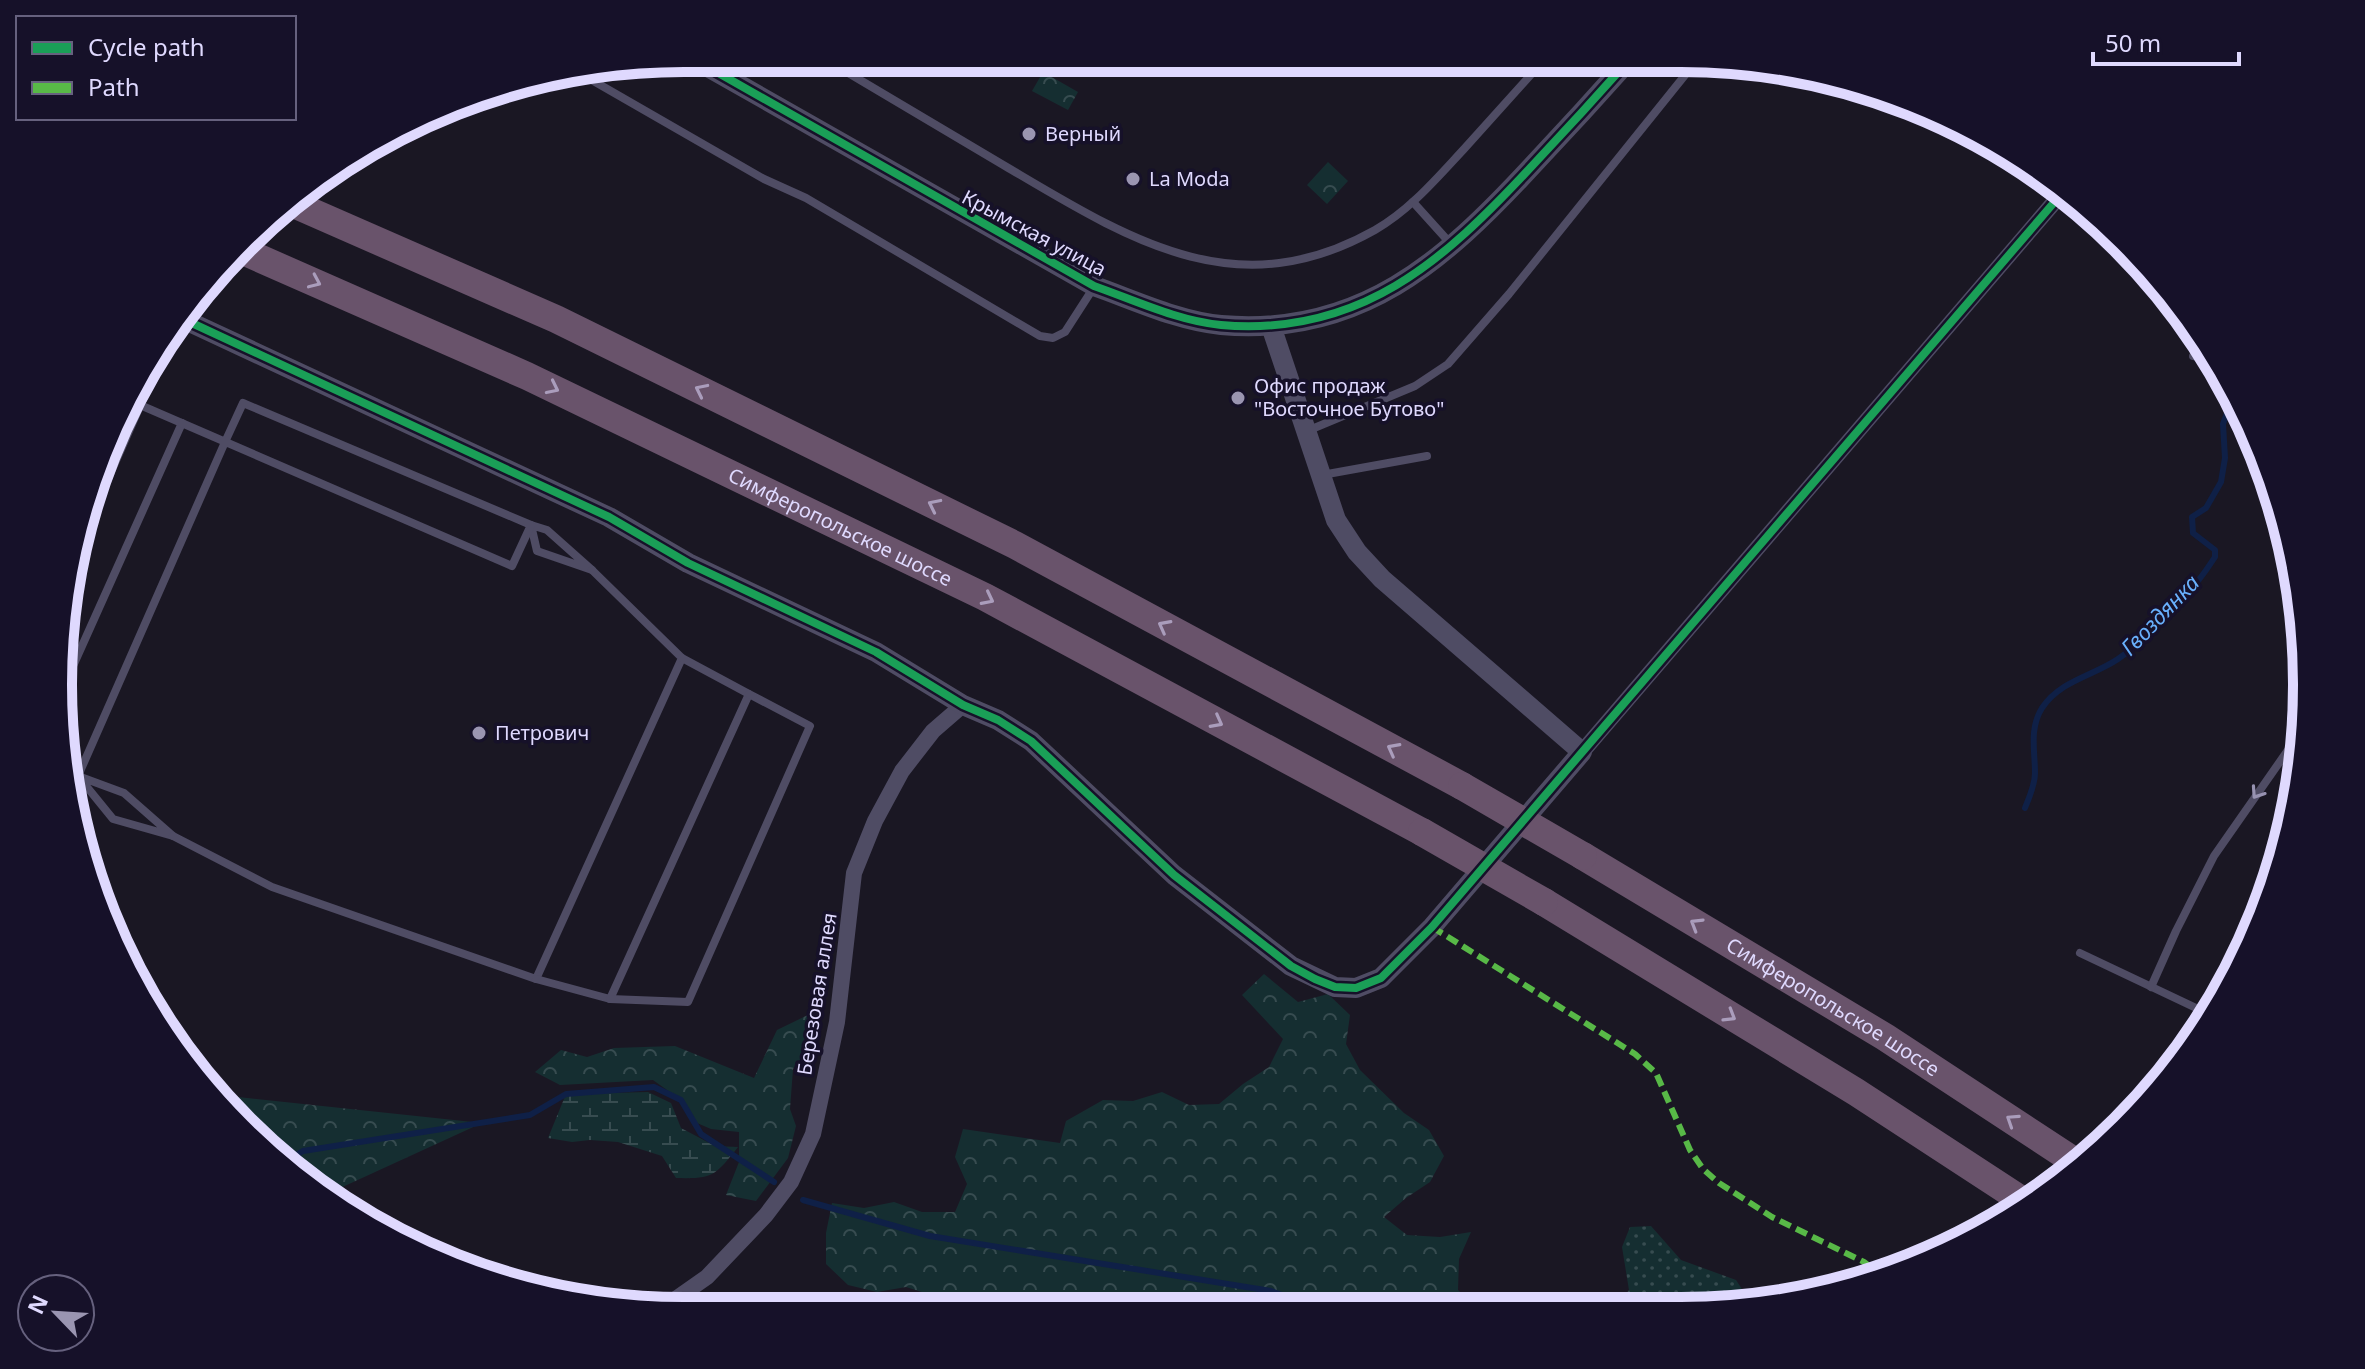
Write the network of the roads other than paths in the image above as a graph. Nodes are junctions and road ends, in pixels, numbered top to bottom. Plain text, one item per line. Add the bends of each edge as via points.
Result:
1 (733, 72) edge
2 (847, 72) edge
3 (1533, 72) edge
4 (1618, 72) edge
5 (1687, 72) edge
6 (591, 79) edge
7 (2055, 201) edge
8 (1413, 202) junction
9 (301, 207) edge
10 (1453, 246) junction
11 (249, 254) edge
12 (1094, 286) junction
13 (189, 325) edge
14 (1271, 326) junction
15 (2193, 356) dead end
16 (2198, 357) edge
17 (142, 401) edge
18 (140, 405) junction
19 (182, 423) junction
20 (1307, 431) junction
21 (225, 442) junction
22 (1427, 456) dead end
23 (112, 470) edge
24 (1322, 475) junction
25 (531, 525) junction
26 (592, 570) junction
27 (682, 658) junction
28 (72, 667) edge
29 (749, 694) junction
30 (963, 705) junction
31 (2290, 748) edge
32 (1582, 752) junction
33 (79, 774) edge
34 (79, 776) edge
35 (79, 778) edge
36 (173, 836) junction
37 (2080, 953) dead end
38 (536, 979) junction
39 (2151, 987) junction
40 (610, 999) junction
41 (2199, 1010) edge
42 (2069, 1157) edge
43 (2016, 1197) edge
44 (679, 1297) edge

1 - 12 street, Крымская улица
2 - 8 lane via 1091,217 1180,255 1249,265 1286,262 1336,249 1377,229
3 - 8 lane
4 - 10 street, Крымская улица
5 - 20 lane via 1448,364 1415,386
6 - 12 lane via 1040,336 1053,338 1065,332
7 - 32 street
8 - 10 lane
42 -> 9 highway, Симферопольское шоссе, bridge via 1885,1037 1583,856 1015,545 556,319
10 - 14 street, Крымская улица via 1362,304 1320,319
11 -> 43 highway, Симферопольское шоссе, bridge via 527,376 971,590 1544,902
12 - 14 street, Крымская улица via 1219,325
13 - 30 street via 609,517 688,563 876,652
14 - 20 street
15 - 16 lane
17 - 18 lane
18 - 19 lane
18 - 23 lane
19 - 21 lane
19 - 28 lane
20 - 24 street
21 - 25 lane via 243,403
21 - 25 lane via 512,566
21 - 33 lane
22 - 24 lane
24 - 32 street via 1336,520 1373,570
25 - 26 lane via 547,530
25 - 26 lane via 537,551
26 - 27 lane
27 - 29 lane
27 - 38 lane
29 - 40 lane
29 - 40 lane via 810,726 688,1002
30 - 32 street via 1031,741 1174,875 1291,966 1335,987 1356,988 1381,978 1432,927
30 - 44 street, Березовая аллея via 933,731 902,771 854,873 837,1022 813,1134 791,1182 707,1277
31 -> 39 lane via 2214,856
34 - 36 lane via 124,793
35 - 36 lane via 113,819
36 - 38 lane via 272,887
37 - 39 lane
38 - 40 lane
39 - 41 lane

